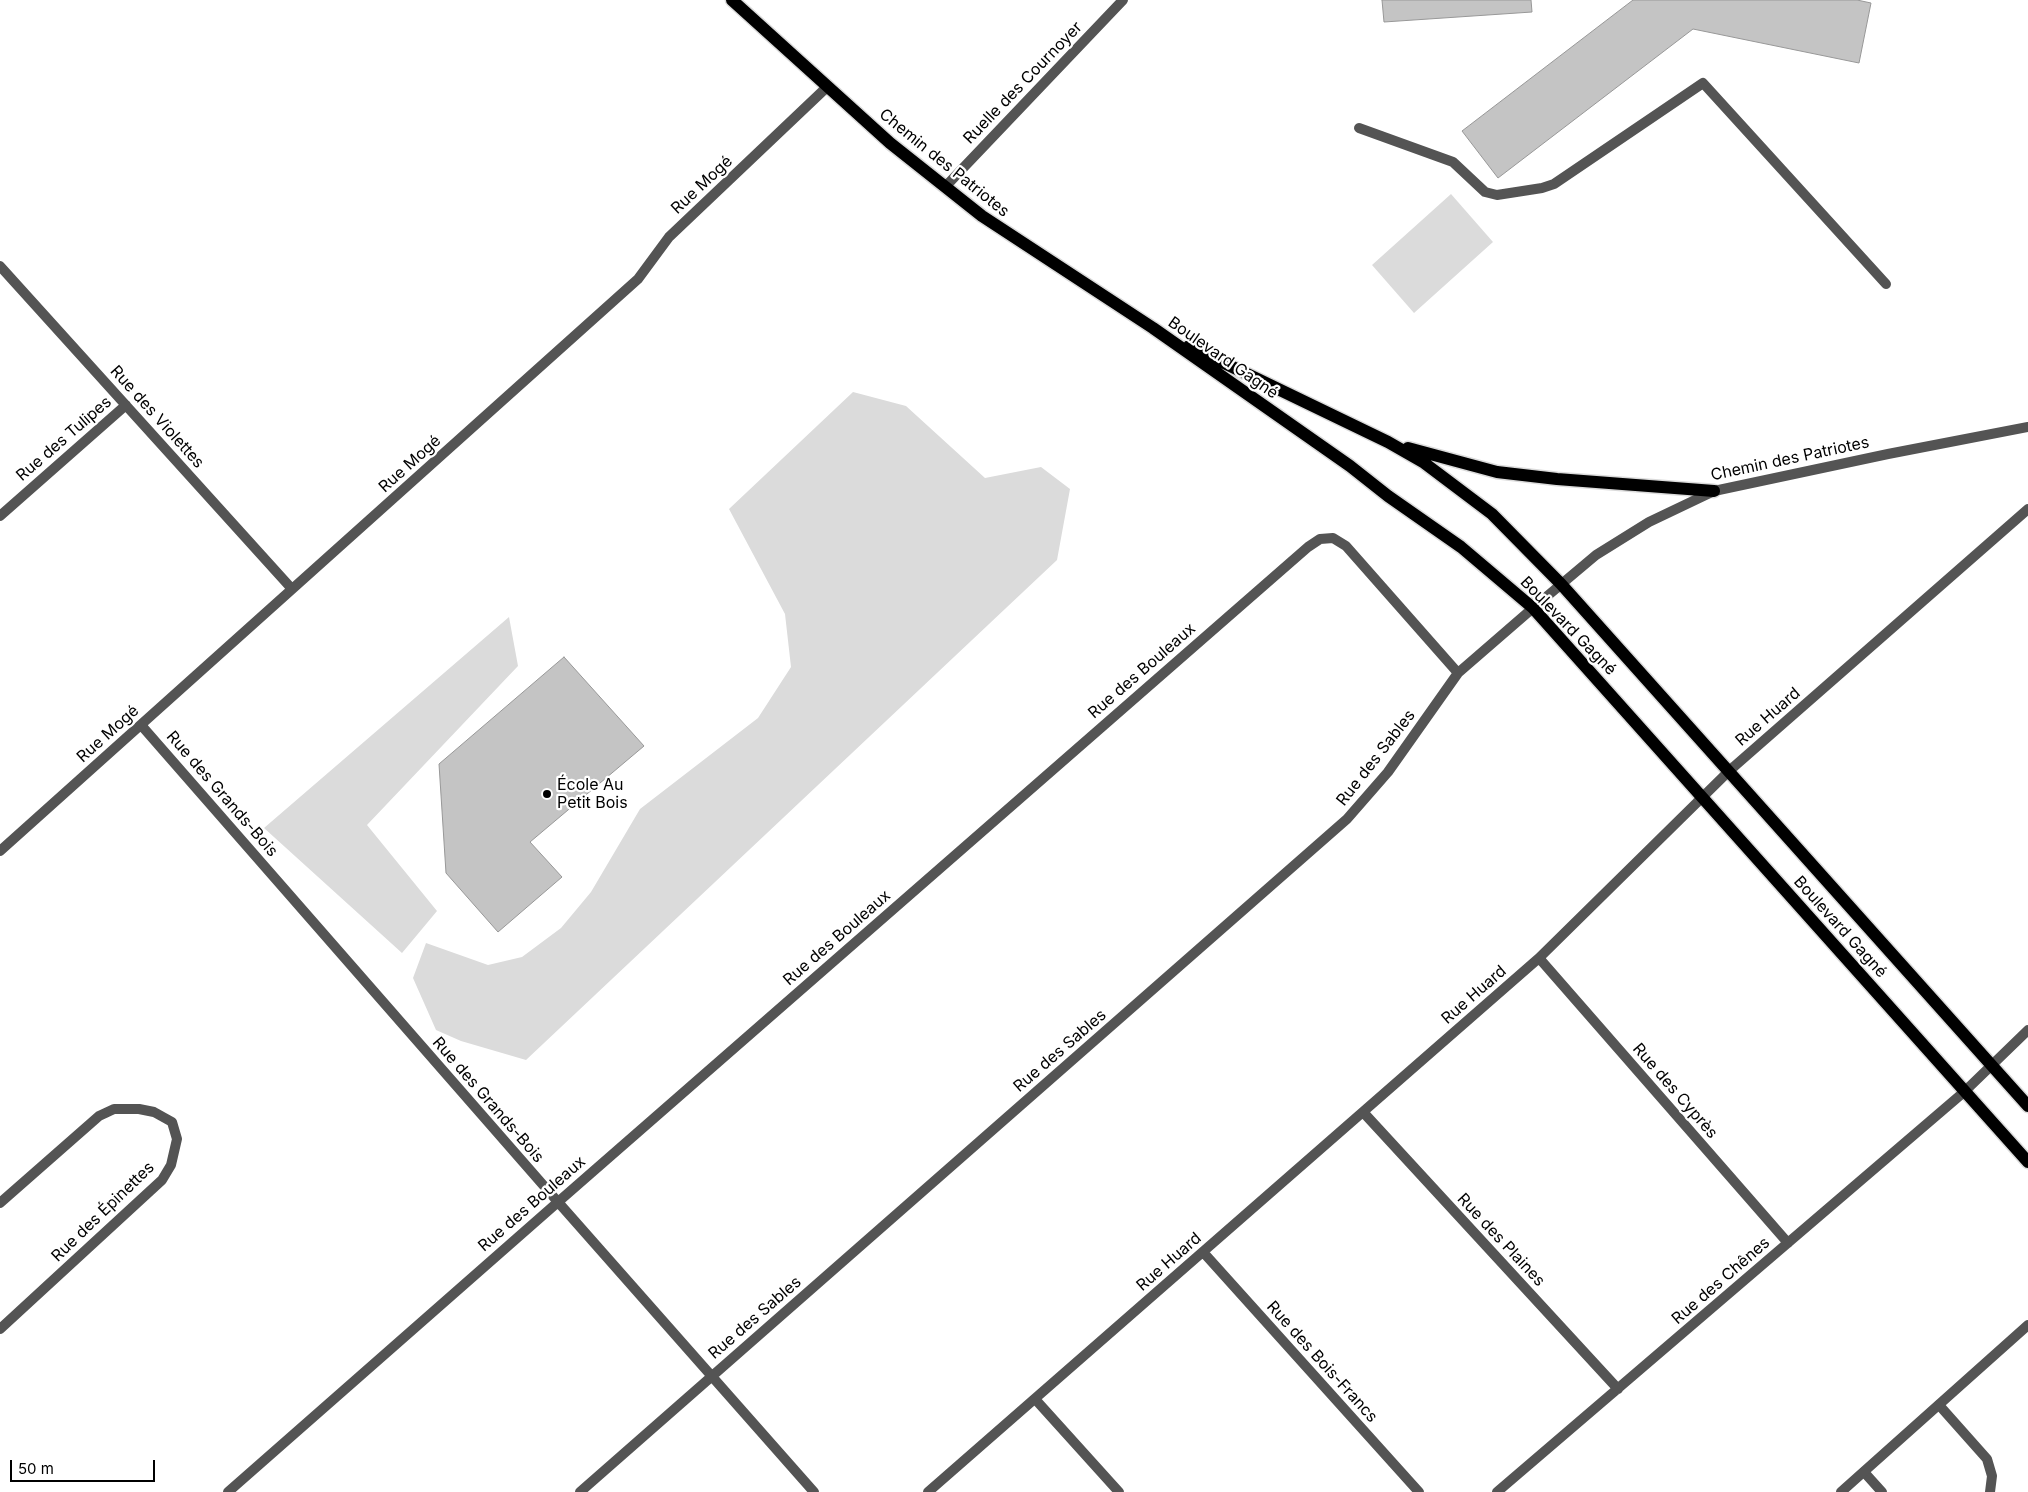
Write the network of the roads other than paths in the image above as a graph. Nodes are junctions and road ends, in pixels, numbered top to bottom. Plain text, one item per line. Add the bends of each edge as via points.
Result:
1 (732, 0) edge
2 (1123, 0) edge
3 (827, 87) junction
4 (1359, 128) dead end
5 (945, 187) junction
6 (0, 266) edge
7 (1886, 284) dead end
8 (1153, 328) junction
9 (126, 405) junction
10 (2028, 427) edge
11 (1388, 442) junction
12 (1714, 491) junction
13 (2028, 509) edge
14 (0, 516) edge
15 (1561, 584) junction
16 (292, 589) junction
17 (1533, 608) junction
18 (1458, 673) junction
19 (141, 725) junction
20 (1729, 771) junction
21 (1704, 798) junction
22 (0, 851) edge
23 (1539, 958) junction
24 (2028, 1030) edge
25 (1991, 1065) junction
26 (1964, 1092) junction
27 (2028, 1106) edge
28 (1363, 1112) junction
29 (2028, 1162) edge
30 (0, 1202) edge
31 (558, 1202) junction
32 (1788, 1243) junction
33 (1203, 1252) junction
34 (2028, 1325) edge
35 (0, 1329) edge
36 (712, 1376) junction
37 (1618, 1389) junction
38 (1035, 1399) junction
39 (1939, 1406) junction
40 (1864, 1472) junction
41 (228, 1492) edge
42 (580, 1492) edge
43 (814, 1492) edge
44 (928, 1492) edge
45 (1119, 1492) edge
46 (1419, 1492) edge
47 (1497, 1492) edge
48 (1841, 1492) edge
49 (1882, 1492) edge
50 (1990, 1492) edge

1 - 3 main road, Chemin des Patriotes
2 - 5 street, Ruelle des Cournoyer
3 - 5 main road, Chemin des Patriotes
3 - 16 street, Rue Mogé via 669,237 638,279
4 - 7 street via 1453,162 1485,192 1497,195 1554,184 1703,83
5 - 8 main road, Chemin des Patriotes via 999,228
6 - 9 street, Rue des Violettes
8 - 11 main road, Boulevard Gagné
8 - 17 main road, Boulevard Gagné via 1461,547
9 - 14 street, Rue des Tulipes
9 - 16 street, Rue des Violettes
10 - 12 street, Chemin des Patriotes
11 - 12 main road via 1497,472
11 - 15 main road, Boulevard Gagné via 1423,462 1492,514
12 - 15 street, Chemin des Patriotes via 1649,522 1596,555
13 - 20 street, Rue Huard
15 - 17 street, Chemin des Patriotes
15 - 20 main road, Boulevard Gagné
16 - 19 street, Rue Mogé
17 - 18 street, Rue des Sables
17 - 21 main road, Boulevard Gagné
18 - 31 street, Rue des Bouleaux via 1346,546 1333,538 1320,539
18 - 36 street, Rue des Sables via 1388,772 1347,819
19 - 22 street, Rue Mogé
19 - 31 street, Rue des Grands-Bois
20 - 21 street, Rue Huard
20 - 25 main road, Boulevard Gagné
21 - 23 street, Rue Huard
21 - 26 main road, Boulevard Gagné
23 - 28 street, Rue Huard
23 - 32 street, Rue des Cyprès
24 - 25 street, Rue des Chênes
25 - 26 street, Rue des Chênes
25 - 27 main road, Boulevard Gagné
26 - 29 main road, Boulevard Gagné
26 - 32 street, Rue des Chênes
28 - 33 street, Rue Huard
28 - 37 street, Rue des Plaines
30 - 35 street, Rue des Épinettes via 99,1116 114,1109 154,1112 172,1122 178,1139 171,1165 162,1180
31 - 36 street, Rue des Grands-Bois
31 - 41 street, Rue des Bouleaux
32 - 37 street, Rue des Chênes
33 - 38 street, Rue Huard
33 - 46 street, Rue des Bois-Francs
34 - 39 street
36 - 42 street, Rue des Sables
36 - 43 street, Rue des Grands-Bois
37 - 47 street, Rue des Chênes
38 - 44 street, Rue Huard
38 - 45 street
39 - 40 street
39 - 50 street via 1987,1460 1992,1476
40 - 48 street
40 - 49 street

